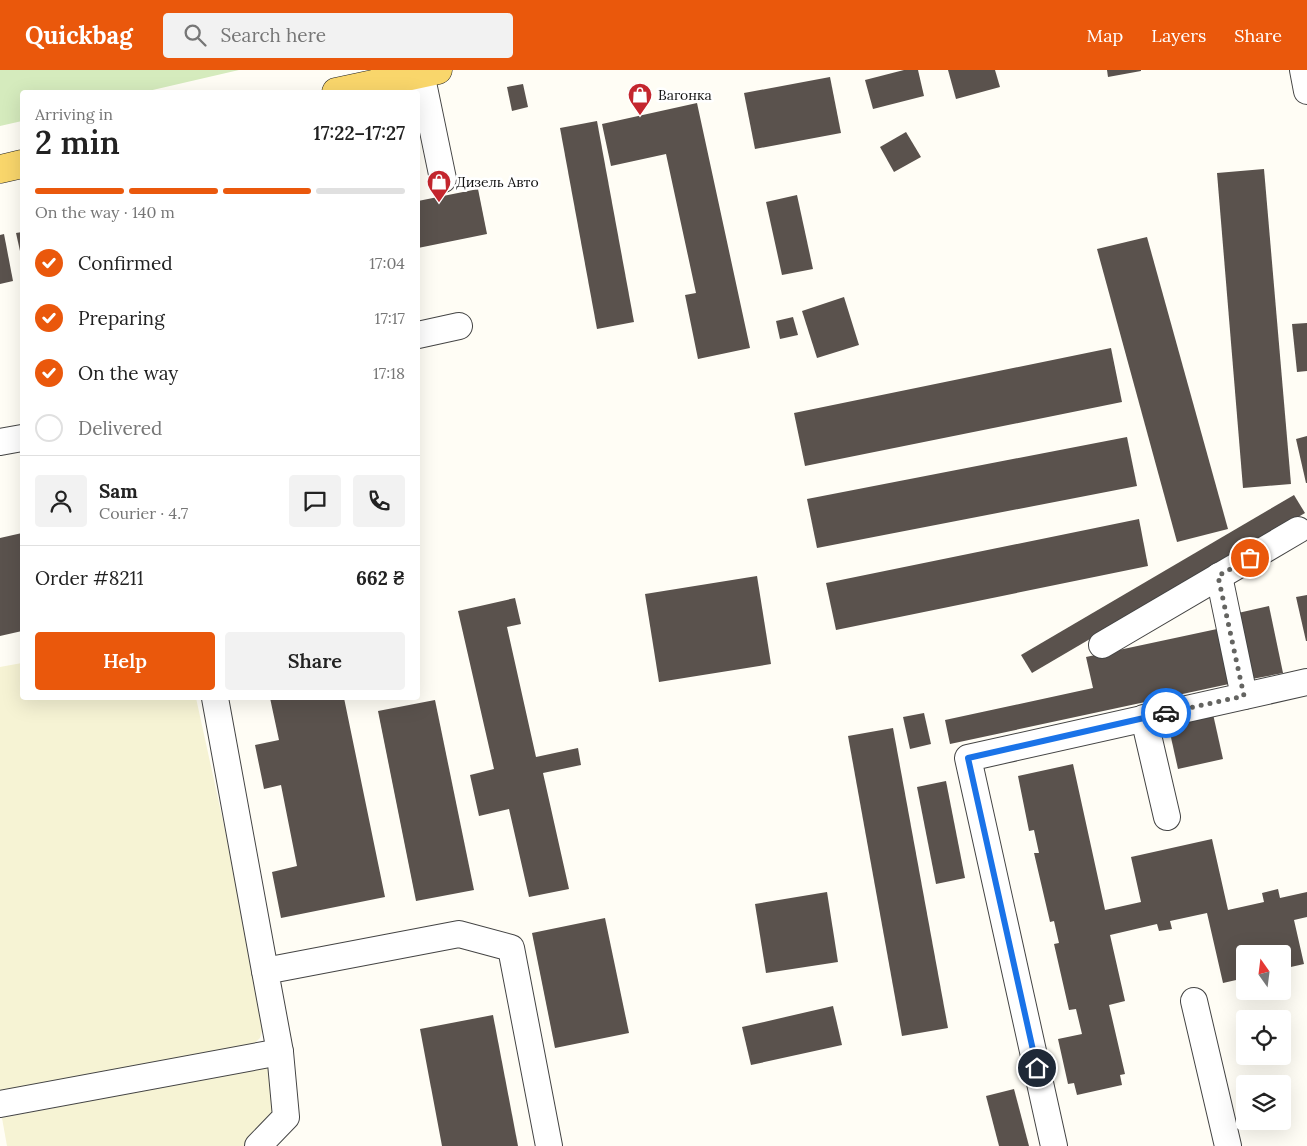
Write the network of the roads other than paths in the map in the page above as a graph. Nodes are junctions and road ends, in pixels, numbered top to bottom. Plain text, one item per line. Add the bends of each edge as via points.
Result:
1 (1303, 70) edge
2 (430, 72) edge
3 (345, 90) edge
4 (1307, 90) edge
5 (20, 164) edge
6 (0, 169) edge
7 (443, 179) dead end
8 (459, 326) dead end
9 (420, 335) edge
10 (20, 438) edge
11 (0, 442) edge
12 (1298, 530) dead end
13 (1218, 576) junction
14 (1102, 645) dead end
15 (1307, 682) edge
16 (1244, 696) junction
17 (216, 700) edge
18 (1144, 718) junction
19 (1167, 817) dead end
20 (265, 971) junction
21 (1194, 1001) dead end
22 (280, 1052) junction
23 (0, 1104) edge
24 (258, 1146) edge
25 (549, 1146) edge
26 (1054, 1146) edge
27 (1228, 1146) edge

1 - 4 lane
2 - 3 main road
2 - 7 lane
5 - 6 main road
8 - 9 lane
10 - 11 lane
12 - 13 lane
13 - 14 lane
13 - 16 lane
15 - 16 lane
16 - 18 lane
17 - 20 lane
18 - 19 lane
18 - 26 lane via 968,758
20 - 22 lane
20 - 25 lane via 459,934 512,948
21 - 27 lane
22 - 23 lane
22 - 24 lane via 286,1116

